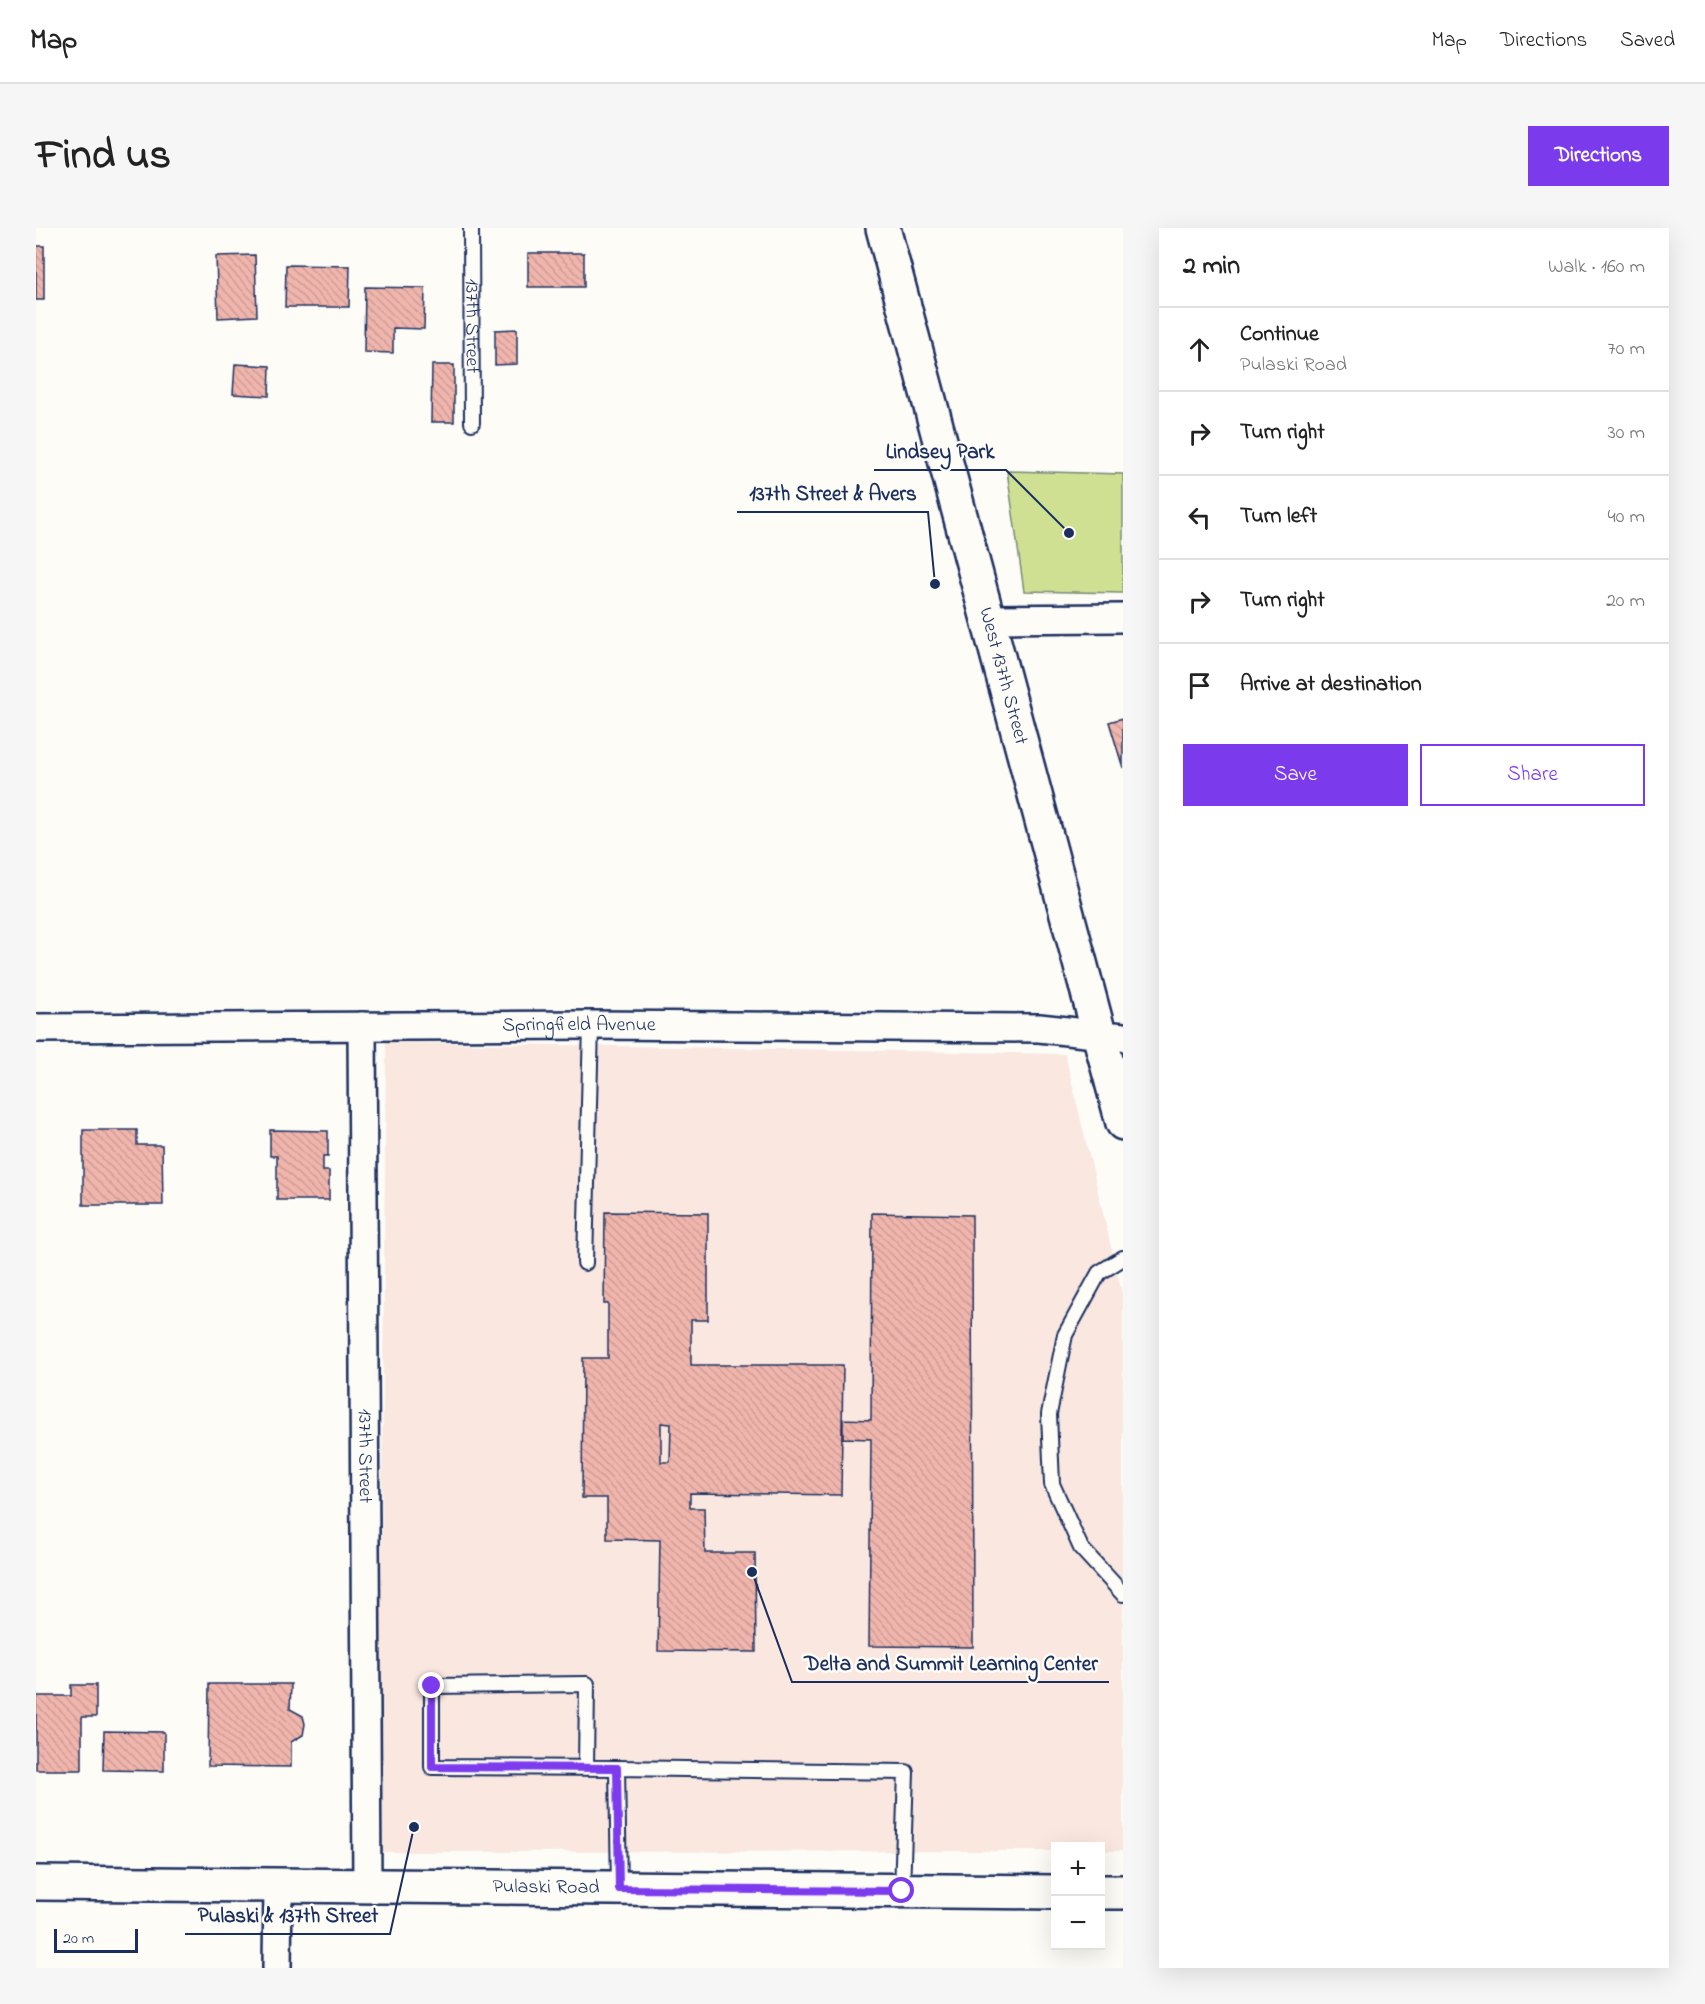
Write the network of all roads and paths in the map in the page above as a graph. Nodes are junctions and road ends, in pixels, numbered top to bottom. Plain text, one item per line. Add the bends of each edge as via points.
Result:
1 (471, 228) edge
2 (883, 228) edge
3 (471, 423) dead end
4 (1123, 618) edge
5 (989, 619) junction
6 (591, 1025) junction
7 (362, 1026) junction
8 (36, 1028) edge
9 (1111, 1035) edge
10 (1123, 1123) edge
11 (1123, 1258) edge
12 (585, 1263) dead end
13 (1123, 1594) edge
14 (586, 1768) junction
15 (617, 1768) junction
16 (36, 1883) edge
17 (278, 1886) junction
18 (367, 1887) junction
19 (619, 1889) junction
20 (902, 1891) junction
21 (1051, 1892) edge
22 (1105, 1892) edge
23 (1123, 1892) edge
24 (277, 1968) edge

1 - 3 lane, 137th Street
2 - 5 main road, West 137th Street
4 - 5 street
5 - 9 main road, West 137th Street
6 - 7 street, Springfield Avenue
6 - 9 street, Springfield Avenue via 1040,1028
6 - 12 lane
7 - 8 street, Springfield Avenue
7 - 18 street, 137th Street
9 - 10 main road, West 137th Street
11 - 13 lane via 1099,1273 1065,1335 1049,1414 1052,1484 1081,1548
14 - 14 lane via 432,1767 432,1686 587,1684
14 - 15 lane
15 - 19 lane
15 - 20 lane via 906,1772
16 - 17 main road, Pulaski Road
17 - 18 main road, Pulaski Road
17 - 24 street
18 - 19 main road, Pulaski Road
19 - 20 main road, Pulaski Road
20 - 21 main road, Pulaski Road
22 - 23 main road

